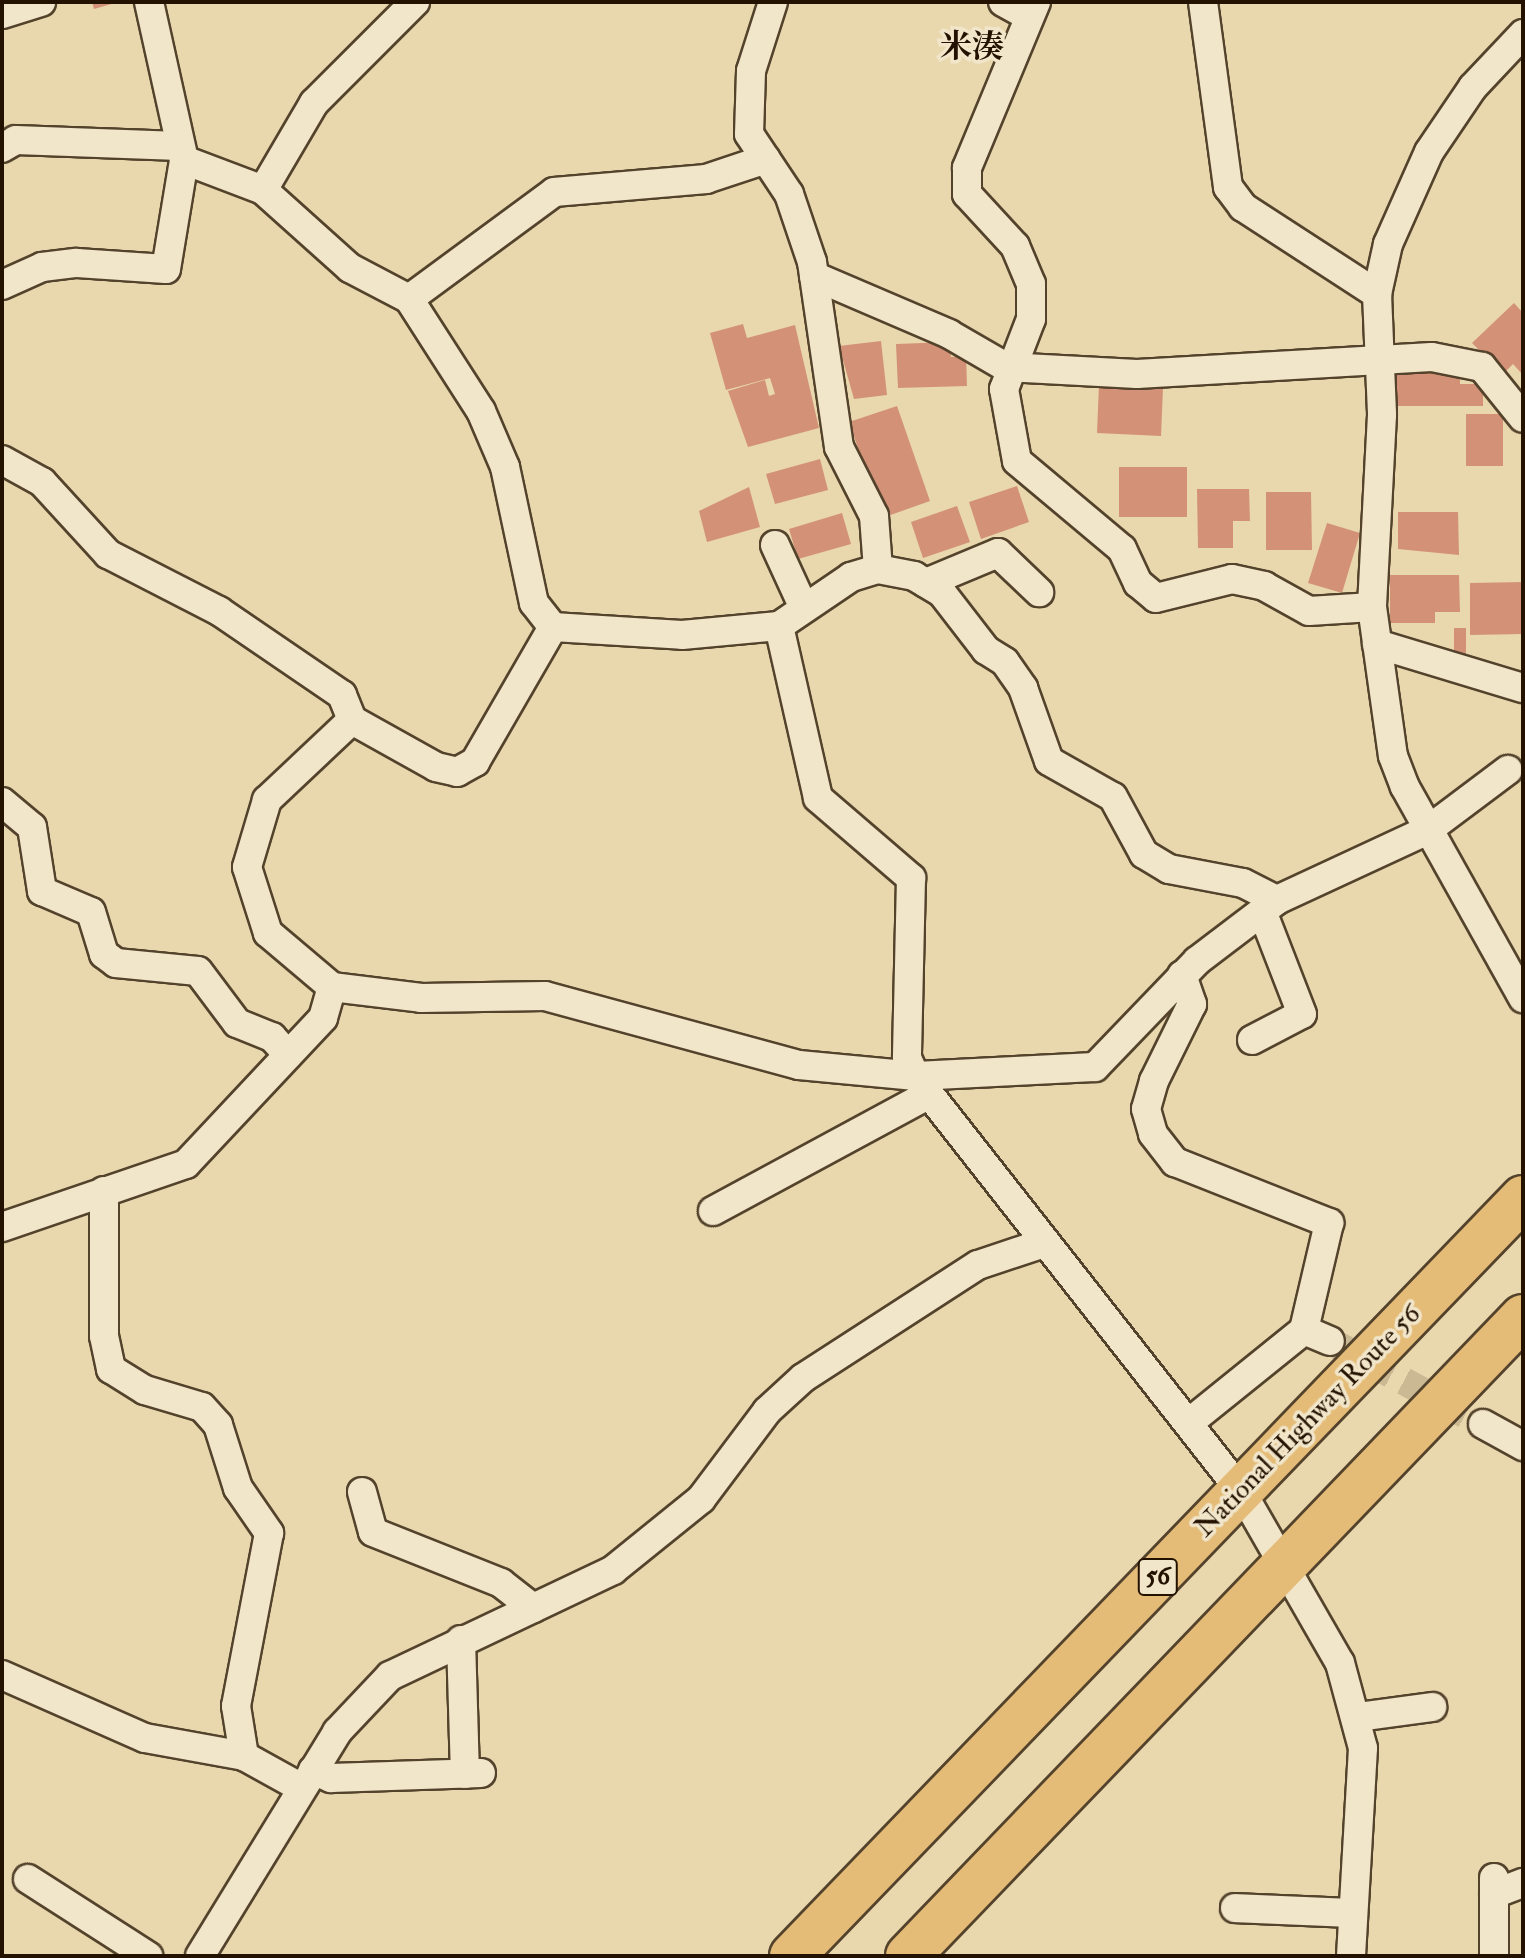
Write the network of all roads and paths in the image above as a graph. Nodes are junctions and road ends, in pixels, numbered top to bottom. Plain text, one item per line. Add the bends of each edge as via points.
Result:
1 (41, 2) edge
2 (149, 2) edge
3 (415, 2) edge
4 (773, 2) edge
5 (1003, 2) edge
6 (1203, 2) edge
7 (1032, 9) edge
8 (2, 14) edge
9 (1523, 34) edge
10 (2, 148) edge
11 (182, 153) junction
12 (766, 159) junction
13 (263, 190) junction
14 (814, 276) junction
15 (2, 285) edge
16 (1377, 294) junction
17 (409, 299) junction
18 (1380, 362) junction
19 (1006, 367) junction
20 (1523, 418) edge
21 (2, 460) edge
22 (775, 545) dead end
23 (878, 569) junction
24 (926, 583) junction
25 (1039, 592) dead end
26 (803, 606) junction
27 (1372, 607) junction
28 (779, 626) junction
29 (553, 627) junction
30 (1377, 644) junction
31 (1523, 688) edge
32 (352, 720) junction
33 (1508, 770) dead end
34 (2, 802) edge
35 (1428, 830) junction
36 (1269, 905) junction
37 (1182, 975) junction
38 (332, 987) junction
39 (1523, 998) edge
40 (1252, 1040) dead end
41 (288, 1055) junction
42 (922, 1085) junction
43 (104, 1191) junction
44 (1523, 1198) edge
45 (713, 1211) dead end
46 (2, 1227) edge
47 (1044, 1243) junction
48 (1523, 1317) edge
49 (1304, 1330) junction
50 (1330, 1341) tunnel mouth
51 (1190, 1422) junction
52 (1483, 1424) tunnel mouth
53 (1523, 1446) edge
54 (1241, 1491) junction
55 (362, 1492) dead end
56 (1284, 1570) junction
57 (533, 1608) junction
58 (461, 1640) junction
59 (2, 1675) edge
60 (1432, 1707) dead end
61 (1358, 1717) junction
62 (244, 1756) junction
63 (308, 1779) junction
64 (28, 1879) dead end
65 (1523, 1883) edge
66 (1235, 1908) dead end
67 (1349, 1913) junction
68 (148, 1956) edge
69 (200, 1956) edge
70 (792, 1956) edge
71 (908, 1956) edge
72 (1351, 1956) edge
73 (1494, 1956) edge

1 - 8 street
2 - 11 street
3 - 13 street via 314,103
4 - 12 street via 751,71 749,134
5 - 7 street
6 - 16 street via 1228,187 1243,207
7 - 19 street via 995,116 967,168 967,194 1015,246 1031,284 1031,319
9 - 16 street via 1473,87 1429,152 1388,244
10 - 11 street via 16,140
11 - 13 street
11 - 15 street via 166,269 77,263 42,267
12 - 14 street via 789,194
12 - 17 street via 706,179 554,192
13 - 17 street via 350,268
14 - 19 street via 949,334
14 - 23 street via 839,447 874,516
16 - 18 street
17 - 29 street via 481,411 505,467 534,603
18 - 19 street via 1137,374
18 - 20 street via 1432,357 1482,367
18 - 27 street
19 - 27 street via 1017,461 1122,549 1138,583 1156,598 1232,579 1264,586 1309,611
21 - 32 street via 42,482 108,554 219,611 342,695
22 - 26 street
23 - 24 street
23 - 26 street via 826,588
24 - 25 street via 998,553
24 - 36 street via 1005,662 1023,688 1049,761 1113,797 1144,854 1169,869 1243,883
26 - 28 street
27 - 30 street
28 - 29 street via 682,635
28 - 42 street via 818,798 911,878 907,1058
29 - 32 street via 494,735 475,762 457,772
30 - 31 street
30 - 35 street via 1393,756
32 - 38 street via 267,800 247,867 268,933
33 - 35 street
34 - 41 street via 32,827 42,891 91,912 104,954 116,963 198,971 237,1023 272,1037
35 - 36 street
35 - 39 street
36 - 37 street
36 - 40 street via 1302,1014
37 - 42 street via 1095,1067
37 - 49 street via 1192,1004 1154,1081 1146,1109 1153,1134 1175,1162 1329,1223
38 - 41 street via 323,1018
38 - 42 street via 421,998 545,996 799,1065
41 - 43 street via 186,1164
42 - 45 street
42 - 47 street
43 - 46 street
43 - 62 street via 104,1336 111,1369 145,1390 202,1407 218,1425 238,1488 269,1533 236,1706
44 - 54 highway, National Highway Route 56 / 56
47 - 51 street
47 - 57 street via 978,1265 803,1378 660,1539
48 - 56 highway
49 - 50 street
49 - 51 street
51 - 54 street
52 - 53 street
54 - 56 street
54 - 70 highway, National Highway Route 56 / 56
55 - 57 street via 373,1532 501,1583
56 - 61 street via 1320,1619
56 - 71 highway
57 - 58 street
58 - 63 street via 390,1676 363,1699
58 - 63 street via 473,1773
59 - 62 street via 145,1738
60 - 61 street
61 - 67 street via 1363,1748
62 - 63 street
63 - 69 street
64 - 68 street
65 - 73 street via 1494,1885
66 - 67 street
67 - 72 street

